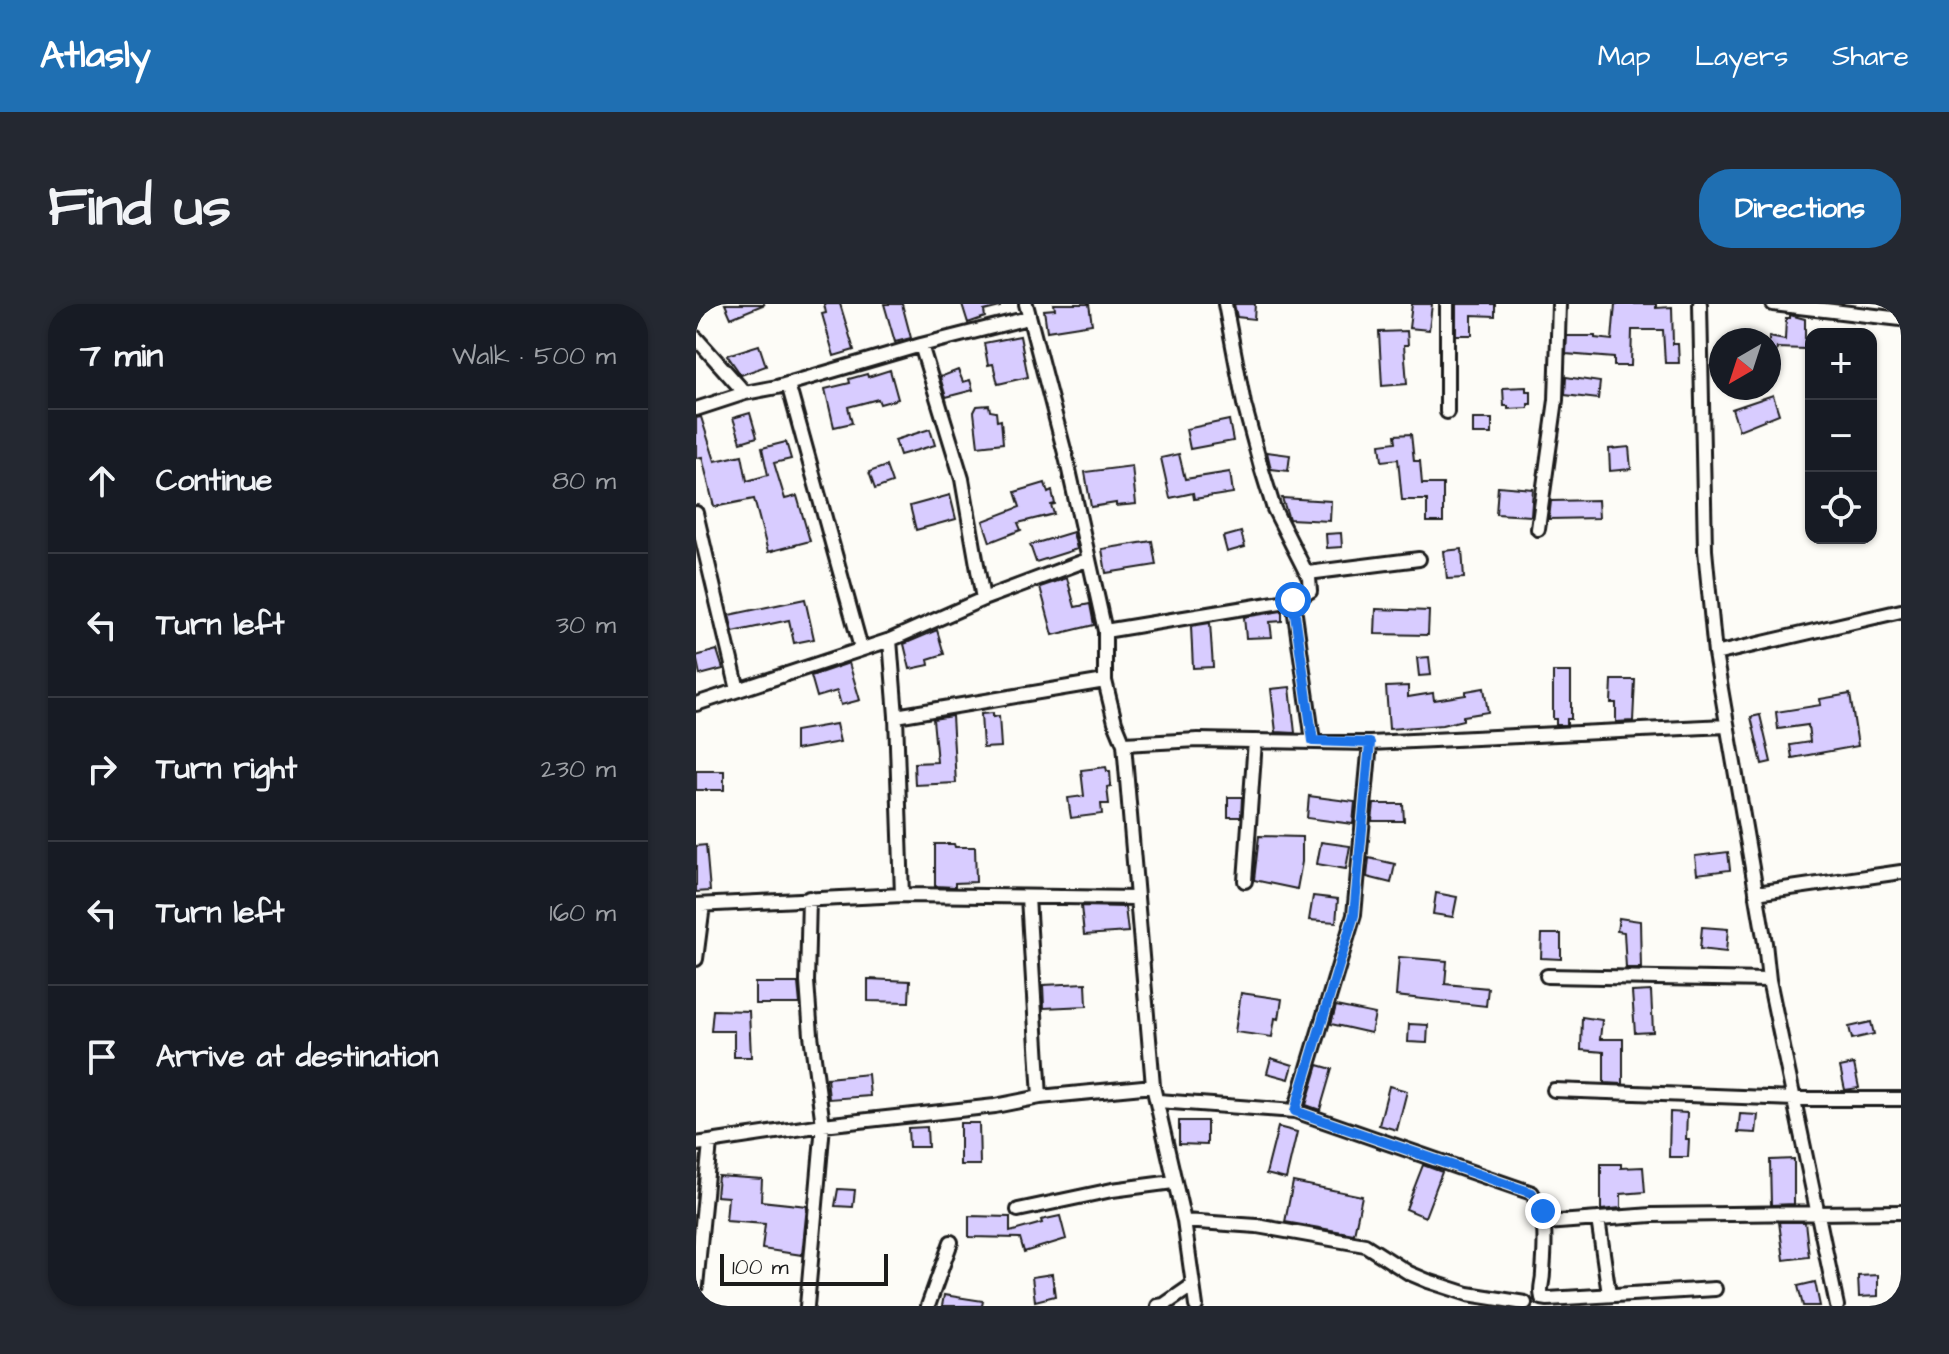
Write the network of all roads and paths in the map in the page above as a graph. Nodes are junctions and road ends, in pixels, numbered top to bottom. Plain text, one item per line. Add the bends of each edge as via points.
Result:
1 (1026, 304) edge
2 (1225, 304) edge
3 (1447, 304) edge
4 (1559, 304) edge
5 (1700, 304) edge
6 (1773, 304) edge
7 (1825, 307) edge
8 (1028, 318) junction
9 (1901, 319) edge
10 (696, 338) edge
11 (921, 345) junction
12 (788, 384) junction
13 (745, 393) junction
14 (696, 409) edge
15 (1447, 412) dead end
16 (696, 513) edge
17 (1538, 529) dead end
18 (1419, 559) dead end
19 (1087, 560) junction
20 (1308, 573) junction
21 (983, 599) junction
22 (1293, 600) junction
23 (1901, 611) edge
24 (1105, 631) junction
25 (890, 640) junction
26 (861, 648) junction
27 (1715, 654) junction
28 (1105, 681) junction
29 (738, 690) junction
30 (696, 704) edge
31 (896, 716) junction
32 (1726, 726) junction
33 (1255, 741) junction
34 (1313, 741) junction
35 (1370, 743) junction
36 (1124, 744) junction
37 (1901, 872) edge
38 (1245, 881) dead end
39 (1756, 893) junction
40 (902, 895) junction
41 (1028, 897) junction
42 (809, 898) junction
43 (1136, 898) junction
44 (700, 905) edge
45 (696, 959) edge
46 (1547, 976) dead end
47 (1769, 980) junction
48 (1153, 1086) junction
49 (1554, 1090) dead end
50 (1040, 1097) junction
51 (1795, 1099) junction
52 (1901, 1099) edge
53 (1158, 1101) junction
54 (1295, 1111) junction
55 (823, 1125) junction
56 (710, 1143) junction
57 (696, 1144) edge
58 (1173, 1182) junction
59 (1018, 1210) dead end
60 (1901, 1212) edge
61 (1818, 1213) junction
62 (1598, 1219) junction
63 (1184, 1221) junction
64 (1545, 1223) junction
65 (951, 1242) dead end
66 (1193, 1285) junction
67 (696, 1286) edge
68 (1715, 1289) dead end
69 (1609, 1294) junction
70 (1542, 1298) junction
71 (1525, 1305) edge
72 (807, 1306) edge
73 (928, 1306) edge
74 (1158, 1306) edge
75 (1196, 1306) edge
76 (1837, 1306) edge

1 - 8 street
2 - 20 street via 1261,467 1274,509
3 - 15 street
4 - 17 street via 1556,400
5 - 27 street via 1705,550
6 - 7 street
7 - 9 street
8 - 11 street
8 - 19 street via 1067,461
10 - 13 street
11 - 12 street
11 - 21 street via 962,479
12 - 13 street
12 - 26 street
13 - 14 street
16 - 29 street
18 - 20 street
19 - 21 street
19 - 24 street
20 - 22 street via 1310,591
21 - 25 street
22 - 24 street
22 - 34 street
23 - 27 street
24 - 28 street
25 - 26 street
25 - 31 street
26 - 29 street
27 - 32 street
28 - 31 street
28 - 36 street
29 - 30 street
31 - 40 street
32 - 35 street
32 - 39 street
33 - 34 street
33 - 36 street
33 - 38 street
34 - 35 street
35 - 54 street via 1354,915
36 - 43 street
37 - 39 street
39 - 47 street
40 - 41 street
40 - 42 street
41 - 43 street
41 - 50 street
42 - 44 street
42 - 55 street via 807,982
43 - 48 street
44 - 45 street
46 - 47 street
47 - 51 street
48 - 50 street
48 - 53 street
49 - 51 street
50 - 55 street
51 - 52 street
51 - 61 street
53 - 54 street
53 - 58 street
54 - 64 street via 1532,1193
55 - 56 street
55 - 72 street
56 - 57 street
56 - 67 street
58 - 59 street
58 - 63 street
60 - 61 street
61 - 62 street
61 - 76 street
62 - 64 street
62 - 69 street
63 - 66 street
63 - 71 street via 1257,1226 1365,1245 1428,1281
64 - 70 street
65 - 73 street
66 - 74 street
66 - 75 street
68 - 69 street
69 - 70 street
70 - 71 street

